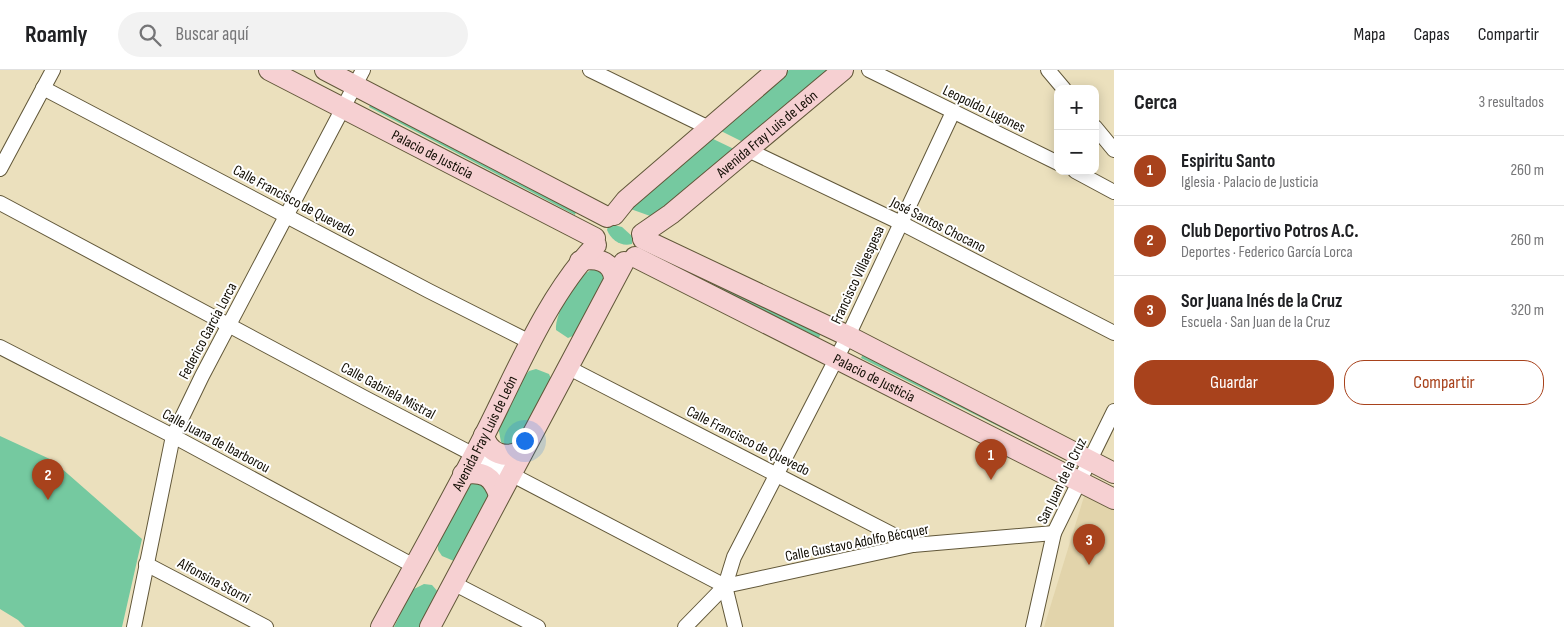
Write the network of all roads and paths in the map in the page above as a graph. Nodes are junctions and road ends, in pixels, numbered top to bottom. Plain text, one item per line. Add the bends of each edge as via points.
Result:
1 (52, 70) edge
2 (269, 70) edge
3 (325, 70) edge
4 (590, 70) edge
5 (777, 70) edge
6 (844, 70) edge
7 (869, 70) edge
8 (1048, 70) edge
9 (358, 78) edge
10 (1061, 85) edge
11 (43, 88) junction
12 (343, 109) junction
13 (953, 112) junction
14 (709, 128) junction
15 (1097, 130) edge
16 (746, 149) junction
17 (1114, 150) edge
18 (1054, 161) edge
19 (0, 169) edge
20 (1082, 175) edge
21 (1114, 192) edge
22 (0, 203) edge
23 (288, 216) junction
24 (611, 216) junction
25 (901, 223) junction
26 (595, 242) junction
27 (631, 254) junction
28 (580, 261) junction
29 (229, 324) junction
30 (1114, 333) edge
31 (848, 336) junction
32 (530, 342) junction
33 (0, 347) edge
34 (836, 359) junction
35 (567, 367) junction
36 (1114, 411) edge
37 (484, 435) junction
38 (173, 436) junction
39 (522, 450) junction
40 (474, 454) junction
41 (1089, 462) junction
42 (511, 473) junction
43 (1114, 473) edge
44 (463, 474) junction
45 (777, 474) junction
46 (1079, 481) junction
47 (499, 495) junction
48 (1114, 499) edge
49 (1054, 533) junction
50 (913, 545) junction
51 (146, 564) junction
52 (414, 566) junction
53 (453, 583) junction
54 (725, 586) junction
55 (134, 627) edge
56 (266, 627) edge
57 (381, 627) edge
58 (430, 627) edge
59 (538, 627) edge
60 (685, 627) edge
61 (735, 627) edge
62 (1033, 627) edge

1 - 11 street
2 - 12 street, Palacio de Justicia
3 - 9 street, Palacio de Justicia
4 - 14 street
5 - 14 street
6 - 16 street, Avenida Fray Luis de León
7 - 13 street, Leopoldo Lugones
8 - 10 street
9 - 12 street, Federico García Lorca
9 - 24 street, Palacio de Justicia
11 - 19 street
11 - 23 street, Calle Francisco de Quevedo
12 - 23 street, Federico García Lorca
12 - 26 street, Palacio de Justicia
13 - 18 street, Leopoldo Lugones
13 - 25 street, Francisco Villaespesa
14 - 24 street
15 - 17 street
16 - 25 street, José Santos Chocano
16 - 27 street, Avenida Fray Luis de León via 670,214
20 - 21 street
22 - 29 street, Calle Gabriela Mistral
23 - 29 street, Federico García Lorca
23 - 32 street, Calle Francisco de Quevedo
24 - 26 street via 598,226
24 - 27 street via 629,217 635,221
25 - 30 street, José Santos Chocano
25 - 31 street, Francisco Villaespesa
26 - 27 street via 599,252 609,261
26 - 28 street, Avenida Fray Luis de León
27 - 28 street via 608,266 597,260
27 - 31 street, Palacio de Justicia
27 - 34 street, Palacio de Justicia
27 - 35 street, Avenida Fray Luis de León
28 - 32 street, Avenida Fray Luis de León
29 - 38 street, Federico García Lorca
29 - 40 street, Calle Gabriela Mistral
31 - 34 street, Francisco Villaespesa
31 - 41 street, Palacio de Justicia
32 - 37 street, Avenida Fray Luis de León
33 - 38 street, Calle Juana de Ibarborou
34 - 45 street, Francisco Villaespesa
34 - 46 street, Palacio de Justicia
35 - 39 street, Avenida Fray Luis de León
35 - 45 street, Calle Francisco de Quevedo
36 - 41 street, San Juan de la Cruz
37 - 39 street via 488,446 499,454 510,456
37 - 40 street, Avenida Fray Luis de León
38 - 51 street, Federico García Lorca
38 - 52 street, Calle Juana de Ibarborou
39 - 42 street, Avenida Fray Luis de León
40 - 42 street, Calle Gabriela Mistral
40 - 44 street, Avenida Fray Luis de León
41 - 43 street, Palacio de Justicia
41 - 46 street, San Juan de la Cruz
42 - 47 street, Avenida Fray Luis de León
42 - 54 street, Calle Gabriela Mistral
44 - 47 street via 486,474
44 - 52 street, Avenida Fray Luis de León
45 - 50 street, Calle Francisco de Quevedo
45 - 54 street, Francisco Villaespesa via 734,557
46 - 48 street, Palacio de Justicia
46 - 49 street, San Juan de la Cruz
47 - 53 street, Avenida Fray Luis de León
49 - 50 street, Calle Gustavo Adolfo Bécquer
49 - 62 street, San Juan de la Cruz
50 - 54 street, Calle Gustavo Adolfo Bécquer
51 - 55 street, Federico García Lorca
51 - 56 street, Alfonsina Storni
52 - 57 street, Avenida Fray Luis de León
53 - 58 street, Avenida Fray Luis de León
53 - 59 street
54 - 60 street
54 - 61 street

